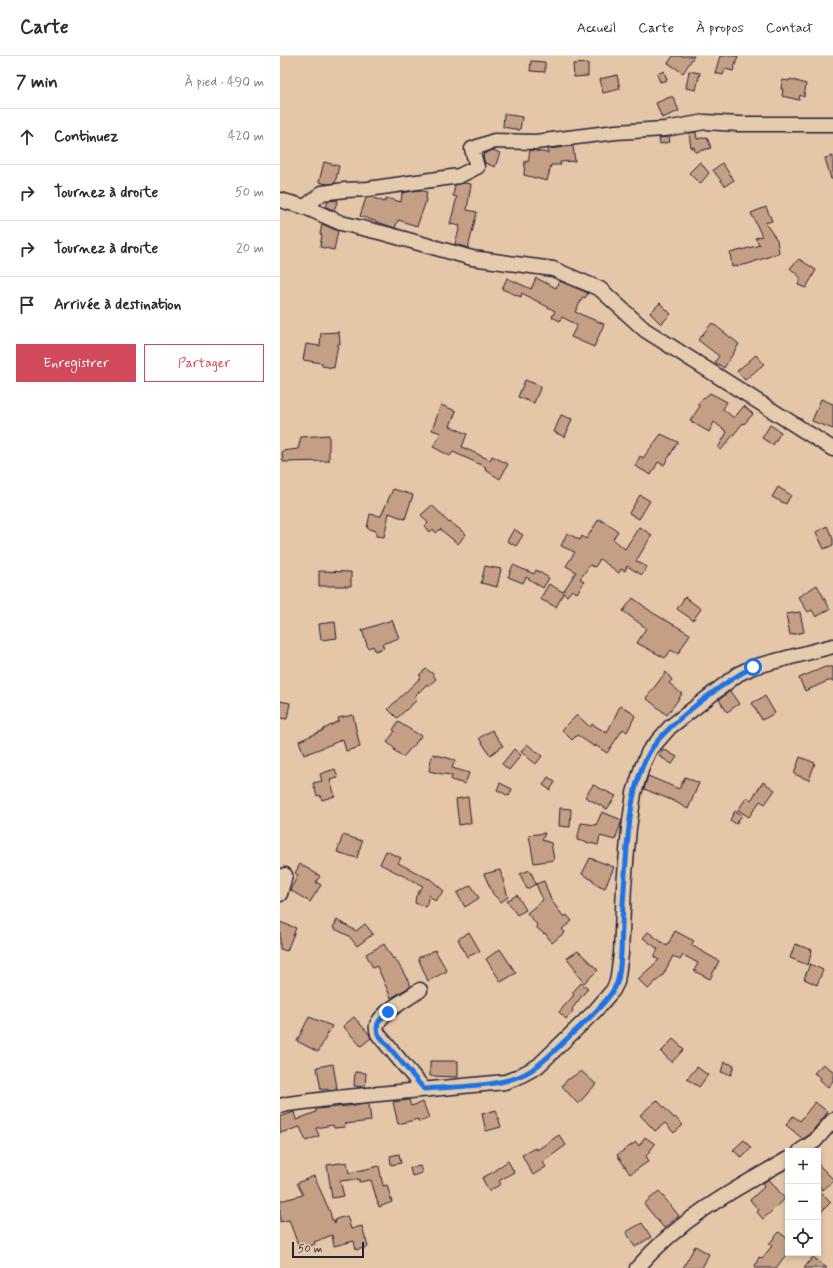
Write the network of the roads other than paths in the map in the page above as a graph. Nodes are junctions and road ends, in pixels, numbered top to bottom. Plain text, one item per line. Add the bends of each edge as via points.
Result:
1 (833, 124) edge
2 (280, 200) edge
3 (305, 207) junction
4 (833, 449) edge
5 (833, 646) edge
6 (285, 875) dead end
7 (280, 894) edge
8 (420, 990) dead end
9 (424, 1089) junction
10 (280, 1106) edge
11 (833, 1120) edge
12 (804, 1148) edge
13 (785, 1161) edge
14 (637, 1268) edge

1 - 3 street via 705,122 665,129 536,142 494,141 472,149 477,167 459,176 322,193
2 - 3 street
3 - 4 street via 341,223 472,258 553,269 600,289 645,330
5 - 9 street via 753,667 738,674 670,727 650,751 634,793 629,828 617,982 595,1011 538,1066 516,1078 490,1084
6 - 7 street
8 - 9 street via 388,1012 376,1026 378,1034
9 - 10 street
11 - 12 street via 815,1141
13 - 14 street via 719,1198 693,1216 654,1248

